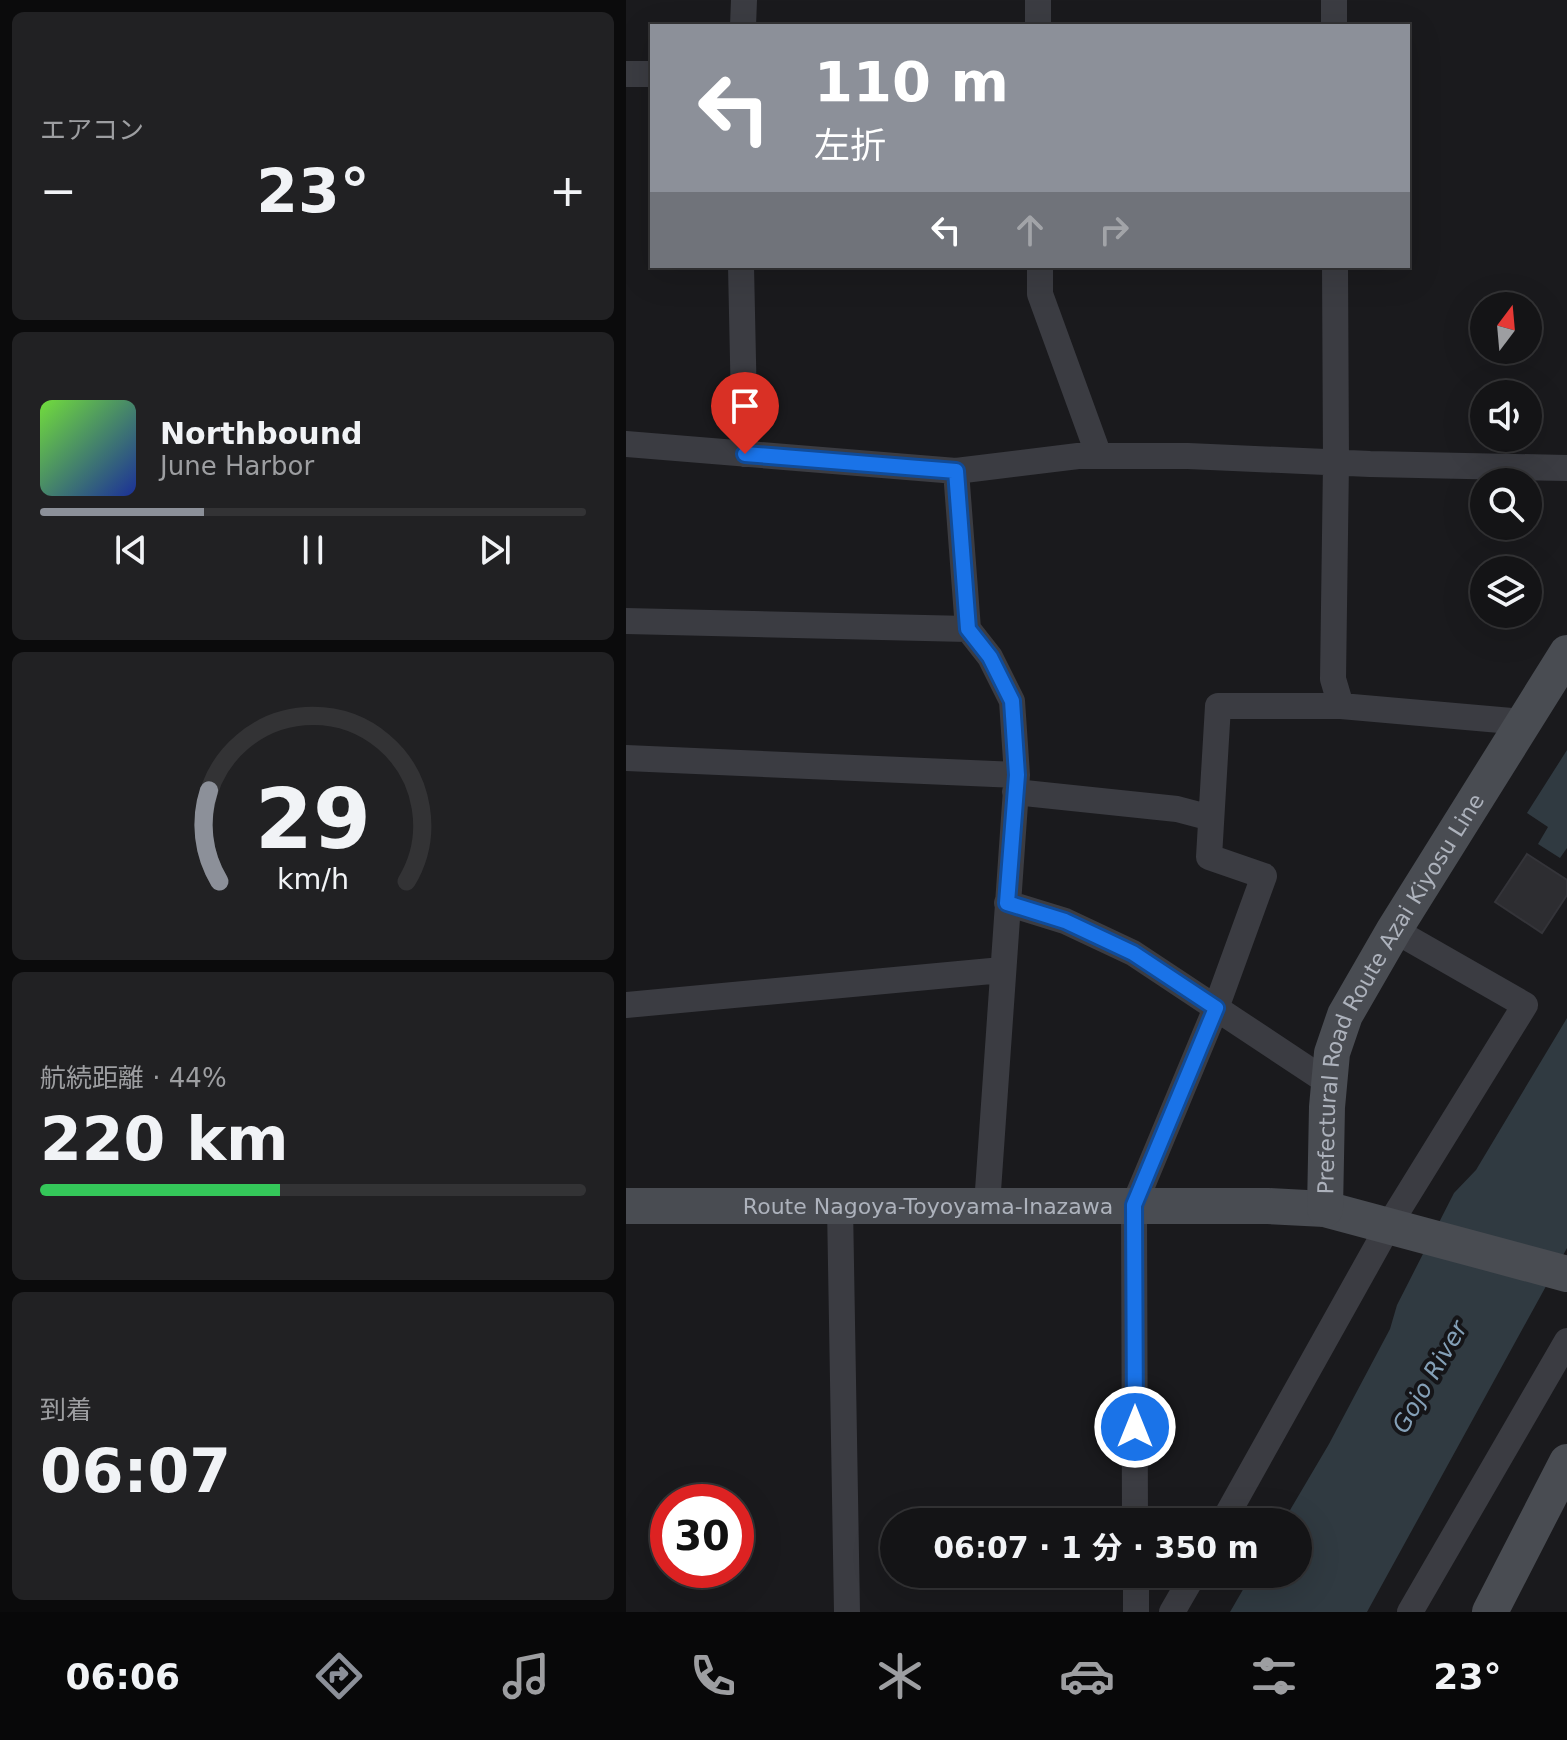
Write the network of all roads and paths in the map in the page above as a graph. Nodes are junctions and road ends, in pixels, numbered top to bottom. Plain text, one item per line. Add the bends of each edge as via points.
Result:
1 (744, 0) edge
2 (1038, 0) edge
3 (1334, 0) edge
4 (743, 24) edge
5 (1038, 24) edge
6 (1334, 24) edge
7 (626, 74) edge
8 (650, 74) edge
9 (741, 268) edge
10 (1040, 268) edge
11 (1335, 268) edge
12 (626, 444) edge
13 (745, 454) junction
14 (1099, 456) junction
15 (1336, 463) junction
16 (1567, 468) edge
17 (956, 471) junction
18 (626, 621) edge
19 (968, 629) junction
20 (1567, 653) edge
21 (1341, 706) junction
22 (1523, 722) junction
23 (626, 758) edge
24 (1016, 783) junction
25 (1211, 818) junction
26 (1007, 903) junction
27 (1394, 930) junction
28 (1002, 970) junction
29 (626, 1005) edge
30 (1216, 1008) junction
31 (1329, 1083) junction
32 (987, 1205) junction
33 (1134, 1205) junction
34 (626, 1206) edge
35 (840, 1206) junction
36 (1325, 1209) junction
37 (1396, 1227) junction
38 (1567, 1274) edge
39 (1567, 1341) edge
40 (1567, 1462) edge
41 (1135, 1508) edge
42 (1231, 1508) edge
43 (1136, 1588) edge
44 (1186, 1588) edge
45 (847, 1612) edge
46 (1136, 1612) edge
47 (1172, 1612) edge
48 (1410, 1612) edge
49 (1490, 1612) edge

1 - 4 street
2 - 5 street
3 - 6 street
7 - 8 street
9 - 13 street
10 - 14 street via 1040,294
11 - 15 street
12 - 13 street
13 - 17 street
14 - 15 street
14 - 17 street
15 - 16 street
15 - 21 street via 1333,679
17 - 19 street
18 - 19 street
19 - 24 street via 990,657 1012,701
20 - 22 main road, Prefectural Road Route Azai Kiyosu Line
21 - 22 street
21 - 25 street via 1218,706
22 - 27 main road, Prefectural Road Route Azai Kiyosu Line
23 - 24 street
24 - 25 street
24 - 26 street
25 - 30 street via 1209,857 1264,876
26 - 28 street
26 - 30 street via 1065,921 1133,953
27 - 31 main road, Prefectural Road Route Azai Kiyosu Line via 1345,1015
27 - 37 street via 1525,1005
28 - 29 street
28 - 32 street
30 - 31 street
30 - 33 street
31 - 36 main road, Prefectural Road Route Azai Kiyosu Line
32 - 33 main road, Route Nagoya-Toyoyama-Inazawa
32 - 35 main road, Route Nagoya-Toyoyama-Inazawa
33 - 36 main road, Route Nagoya-Toyoyama-Inazawa
33 - 41 street
34 - 35 main road, Route Nagoya-Toyoyama-Inazawa
35 - 45 street
36 - 37 main road, Prefectural Road Route Azai Kiyosu Line
37 - 38 main road, Prefectural Road Route Azai Kiyosu Line
37 - 42 street
39 - 48 street
40 - 49 main road
43 - 46 street
44 - 47 street

